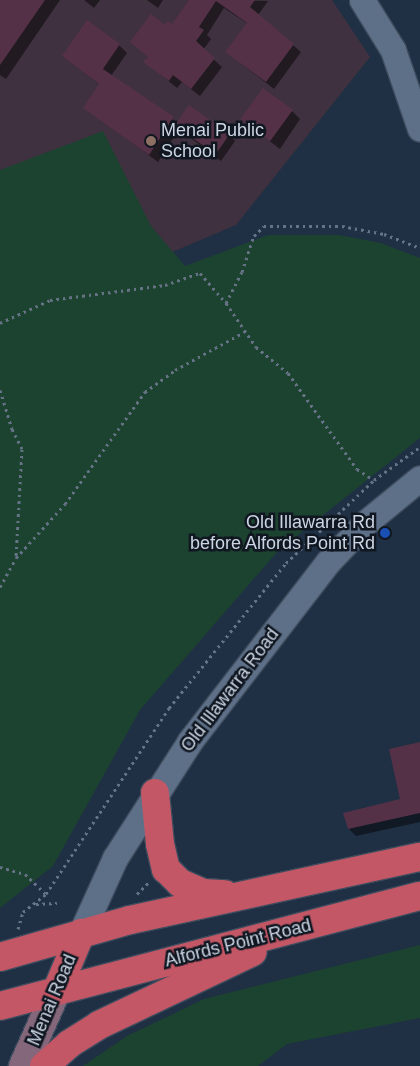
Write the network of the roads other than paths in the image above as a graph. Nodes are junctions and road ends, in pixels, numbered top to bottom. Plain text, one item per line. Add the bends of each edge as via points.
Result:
1 (362, 0) edge
2 (420, 129) edge
3 (420, 478) edge
4 (155, 793) junction
5 (420, 857) edge
6 (240, 895) junction
7 (420, 896) edge
8 (322, 921) junction
9 (80, 933) junction
10 (0, 956) edge
11 (57, 990) junction
12 (0, 1006) edge
13 (23, 1066) edge
14 (44, 1066) edge

1 - 2 street via 393,50
3 - 4 street, Old Illawarra Road via 364,524 328,562 190,741
4 - 6 highway via 166,869 180,883 204,893
4 - 9 street, Old Illawarra Road via 115,858
5 - 6 highway
6 - 9 highway
7 - 8 highway, Alfords Point Road
8 - 11 highway, Alfords Point Road
8 - 14 highway via 124,1012 69,1044
9 - 10 highway
9 - 11 highway, Menai Road
11 - 12 highway, Alfords Point Road
11 - 13 main road, Menai Road

